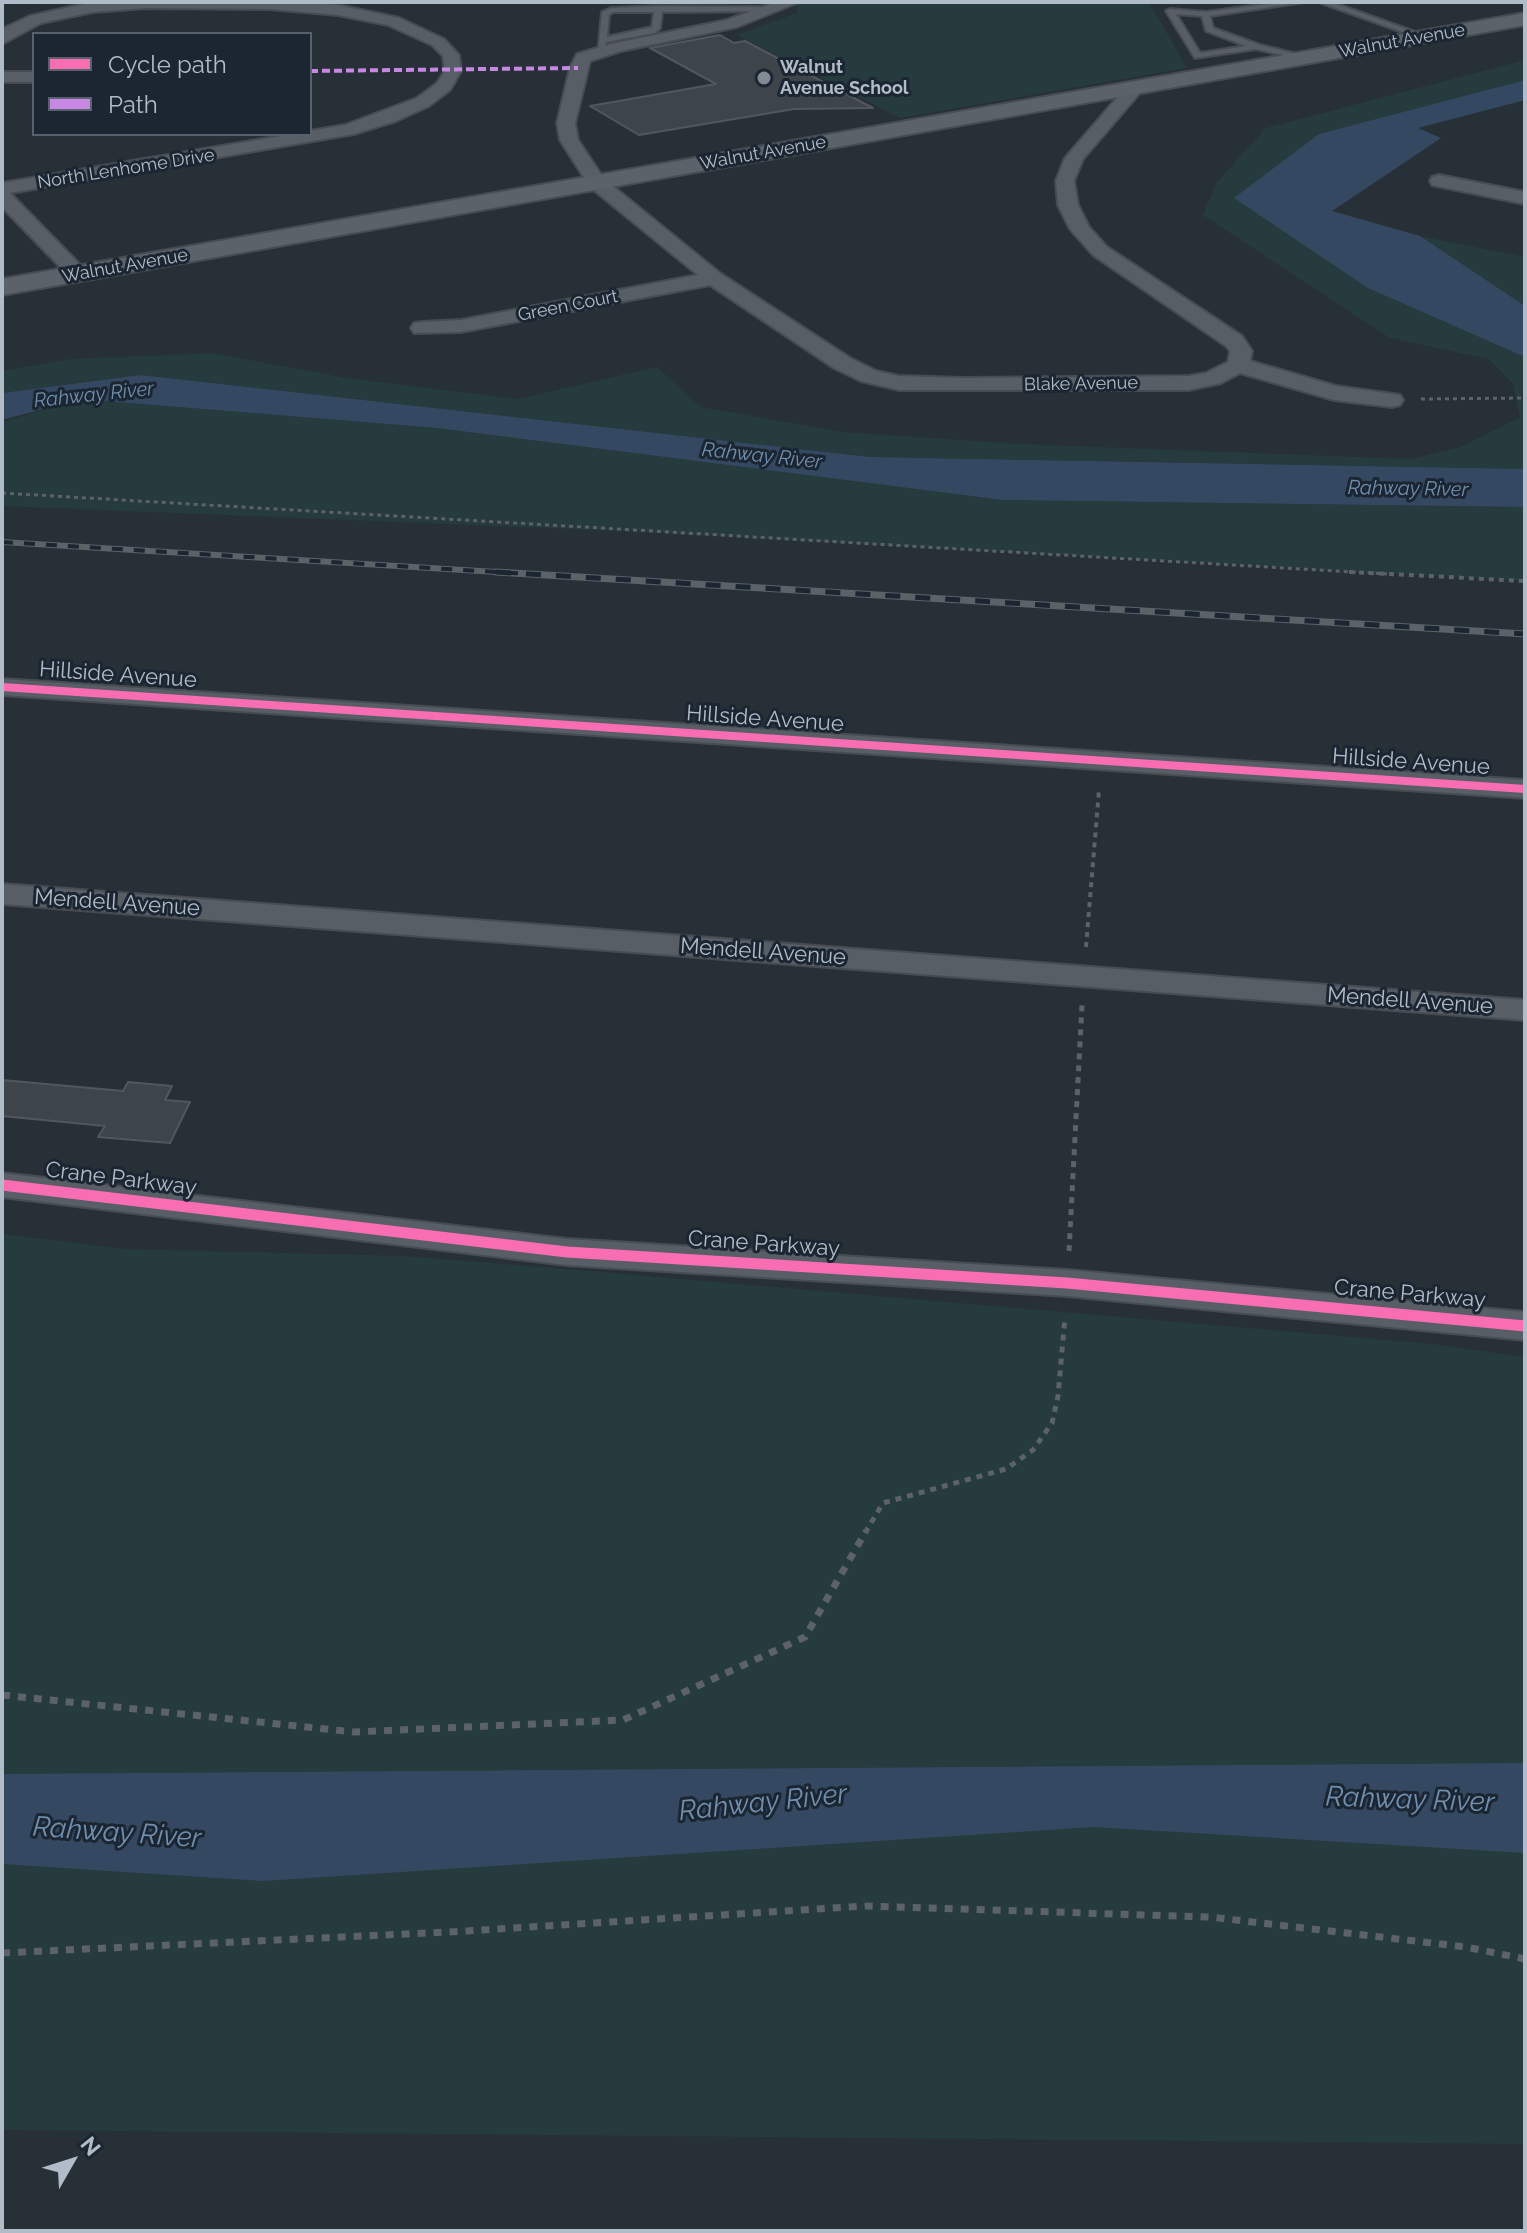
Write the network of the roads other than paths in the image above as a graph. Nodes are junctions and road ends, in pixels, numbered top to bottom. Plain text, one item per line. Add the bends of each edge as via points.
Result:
1 (175, 2) edge
2 (1300, 2) edge
3 (1323, 2) edge
4 (782, 6) edge
5 (659, 8) junction
6 (1206, 14) junction
7 (1525, 19) edge
8 (1425, 37) junction
9 (2, 39) edge
10 (602, 45) junction
11 (1257, 47) junction
12 (1302, 58) junction
13 (2, 77) edge
14 (32, 77) edge
15 (1135, 88) junction
16 (1439, 181) dead end
17 (597, 183) junction
18 (2, 189) edge
19 (2, 196) edge
20 (1525, 198) edge
21 (78, 274) junction
22 (714, 278) junction
23 (2, 287) edge
24 (422, 328) dead end
25 (1238, 365) junction
26 (1392, 400) road end
27 (2, 687) edge
28 (1525, 789) edge
29 (2, 894) edge
30 (1525, 1010) edge
31 (2, 1185) edge
32 (1525, 1326) edge

1 - 9 street via 68,11 19,26
1 - 18 street, North Lenhome Drive via 294,5 376,17 438,42 451,55 453,71 423,102 348,130
2 - 6 lane
3 - 8 lane
4 - 5 lane
4 - 10 street via 731,24
5 - 10 lane via 652,31
5 - 10 lane via 611,10 605,14
6 - 11 lane via 1209,29
6 - 11 lane via 1170,11 1198,56
7 - 8 street, Walnut Avenue
8 - 12 street, Walnut Avenue
10 - 17 street, Blake Avenue via 578,68 566,123 577,157
11 - 12 lane
12 - 15 street, Walnut Avenue
13 - 14 street
15 - 17 street, Walnut Avenue
15 - 25 street via 1074,158 1065,181 1068,205 1100,251 1234,341 1241,351
16 - 20 street
17 - 21 street, Walnut Avenue
17 - 22 street, Blake Avenue
19 - 21 street
21 - 23 street, Walnut Avenue
22 - 24 street, Green Court via 461,326
22 - 25 street, Blake Avenue via 842,363 899,383 1189,383
25 - 26 street via 1334,393
27 - 28 street, Hillside Avenue
29 - 30 street, Mendell Avenue
31 - 32 street, Crane Parkway via 567,1252 1067,1283

